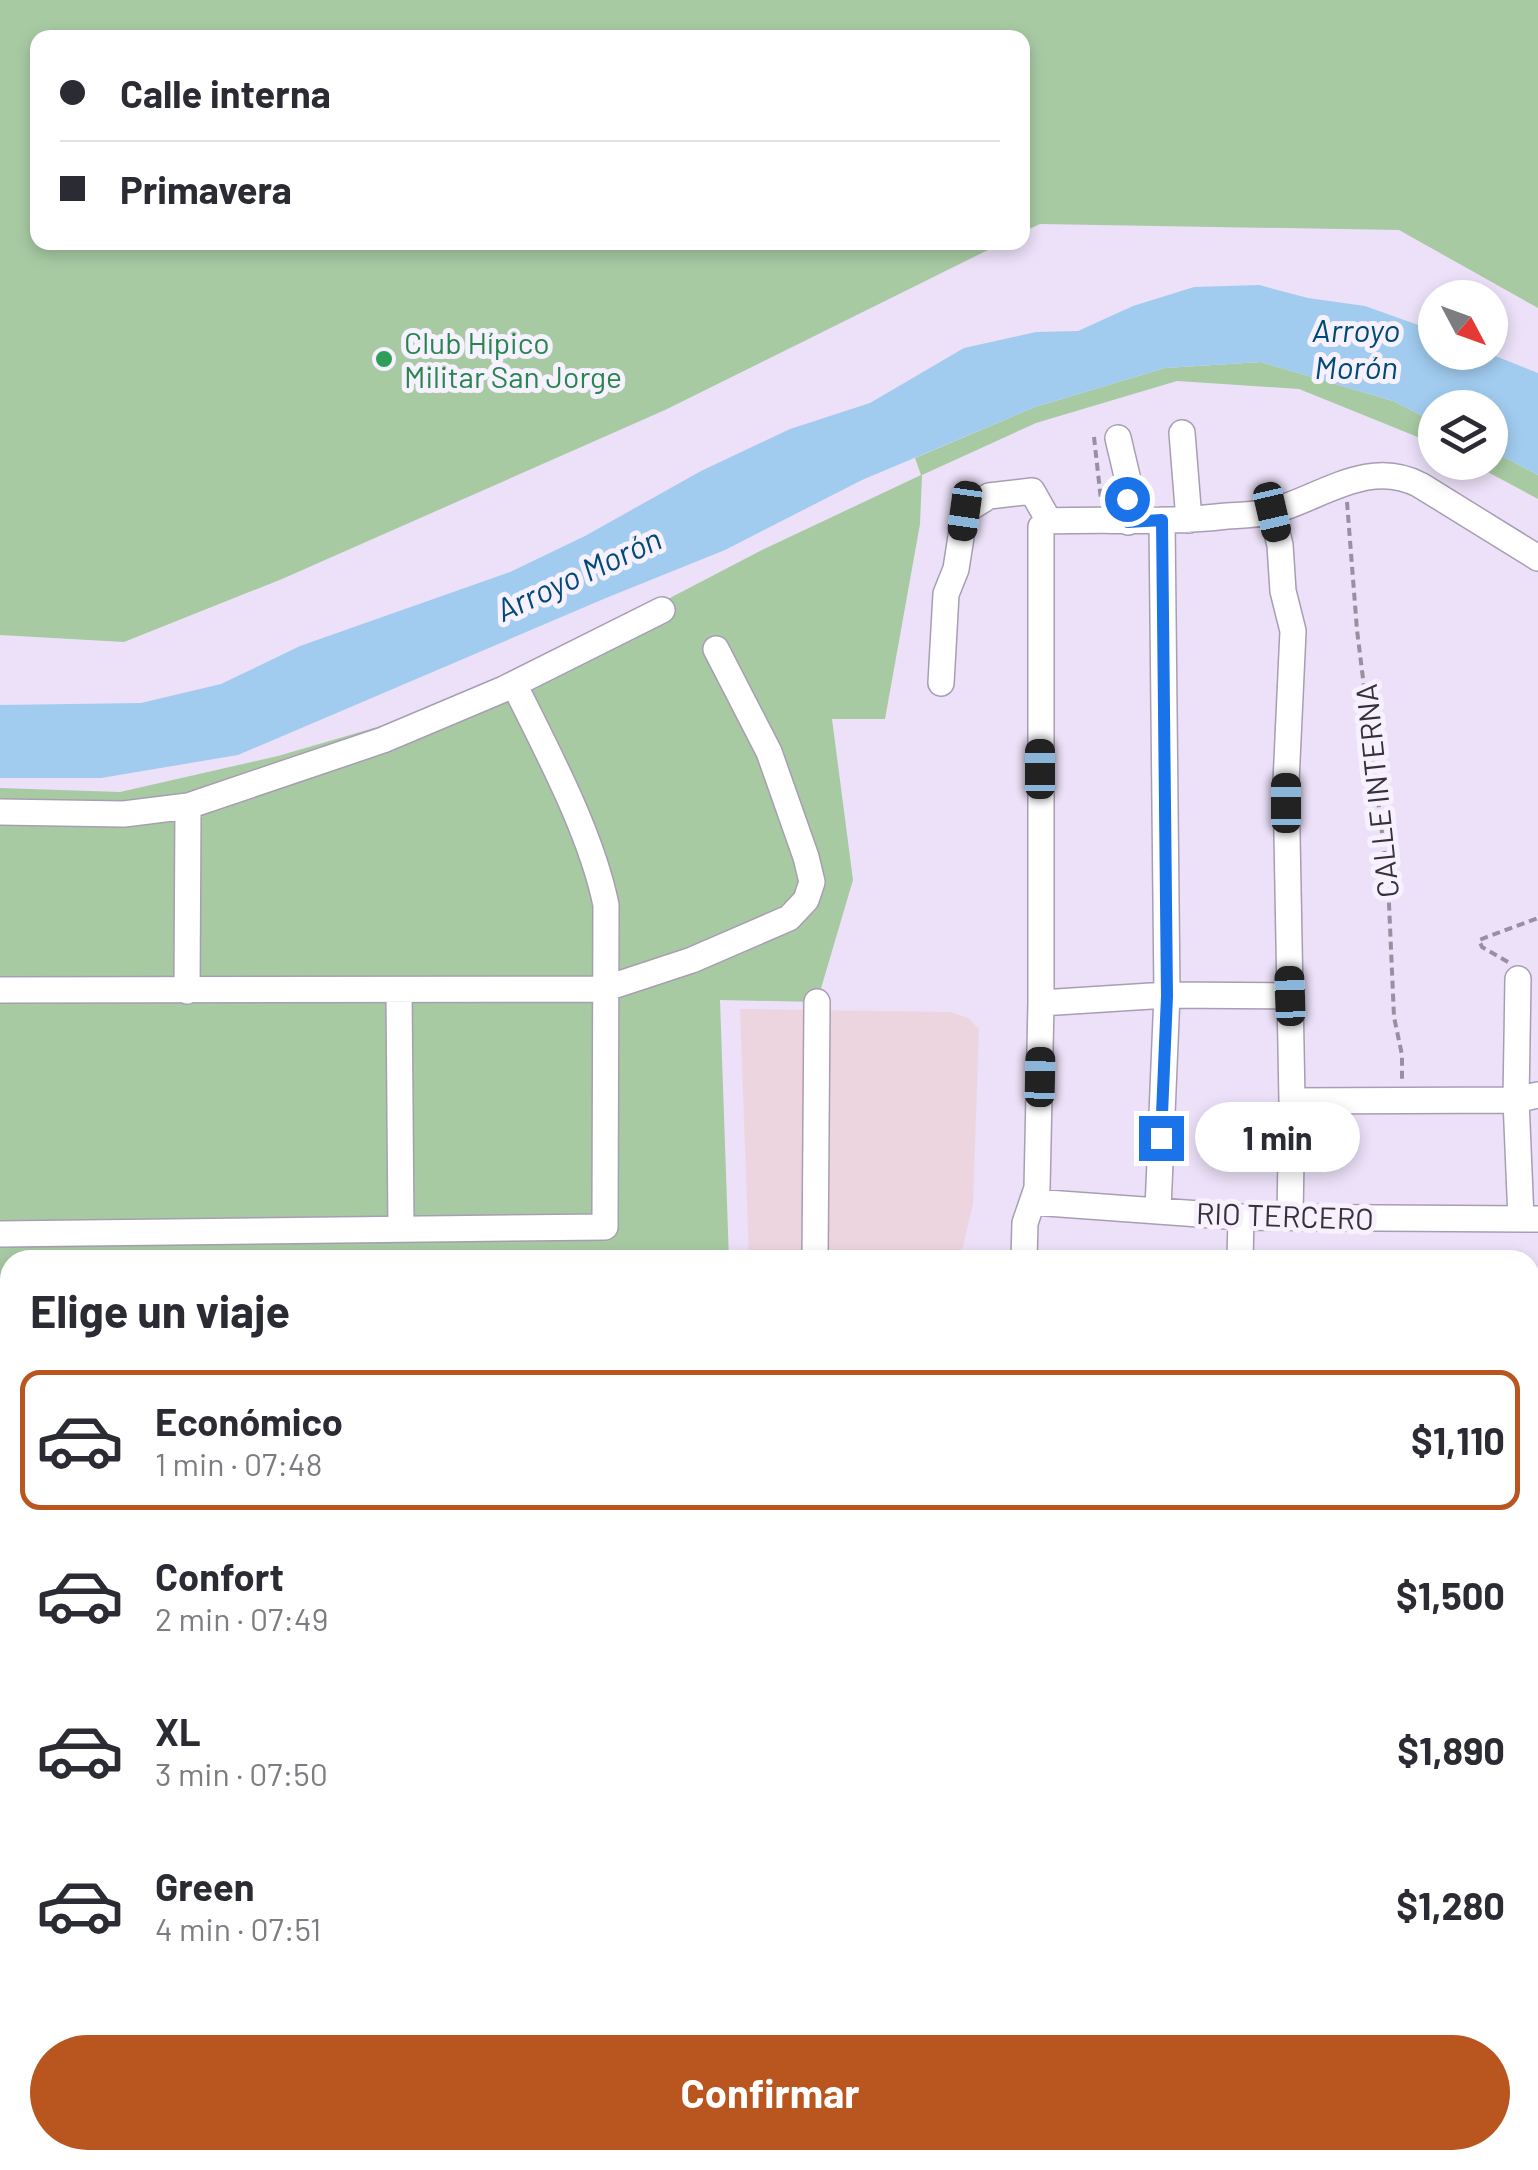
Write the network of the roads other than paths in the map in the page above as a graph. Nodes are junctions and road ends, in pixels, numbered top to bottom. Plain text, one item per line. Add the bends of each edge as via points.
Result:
1 (1182, 433) dead end
2 (1106, 437) road end
3 (1272, 512) junction
4 (1116, 520) junction
5 (1162, 520) junction
6 (1189, 520) junction
7 (1045, 524) junction
8 (1538, 558) edge
9 (662, 610) dead end
10 (716, 649) dead end
11 (514, 684) junction
12 (941, 684) dead end
13 (188, 806) junction
14 (0, 812) edge
15 (1518, 979) road end
16 (604, 989) junction
17 (0, 990) edge
18 (398, 990) junction
19 (188, 991) junction
20 (1167, 996) junction
21 (1290, 996) junction
22 (817, 1002) dead end
23 (1041, 1003) junction
24 (1527, 1098) edge
25 (1292, 1101) junction
26 (1033, 1202) junction
27 (1158, 1209) junction
28 (1241, 1216) junction
29 (1290, 1216) junction
30 (1529, 1219) edge
31 (400, 1230) junction
32 (0, 1234) edge
33 (815, 1250) edge
34 (1024, 1250) edge
35 (1240, 1250) edge

1 - 6 street
2 - 4 street via 1127,476
3 - 6 street
3 - 8 street via 1341,484 1405,478
3 - 21 street via 1293,631 1286,782
4 - 5 street
4 - 7 street
5 - 6 street
5 - 20 street
7 - 12 street via 1032,491 989,496 965,511 946,594
7 - 23 street
9 - 11 street
10 - 16 street via 769,752 812,882 789,918
11 - 13 street via 383,740
11 - 16 street via 602,884
13 - 14 street via 124,814
13 - 19 street
15 - 24 street
16 - 18 street
16 - 31 street via 605,1227
17 - 19 street
18 - 19 street
18 - 31 street
20 - 21 street
20 - 23 street
20 - 27 street
21 - 25 street
22 - 33 street
23 - 26 street
24 - 25 street
24 - 30 street
25 - 29 street
26 - 27 street, RIO TERCERO
26 - 34 street
27 - 28 street, RIO TERCERO
28 - 29 street, RIO TERCERO
28 - 35 street
29 - 30 street, RIO TERCERO
31 - 32 street

